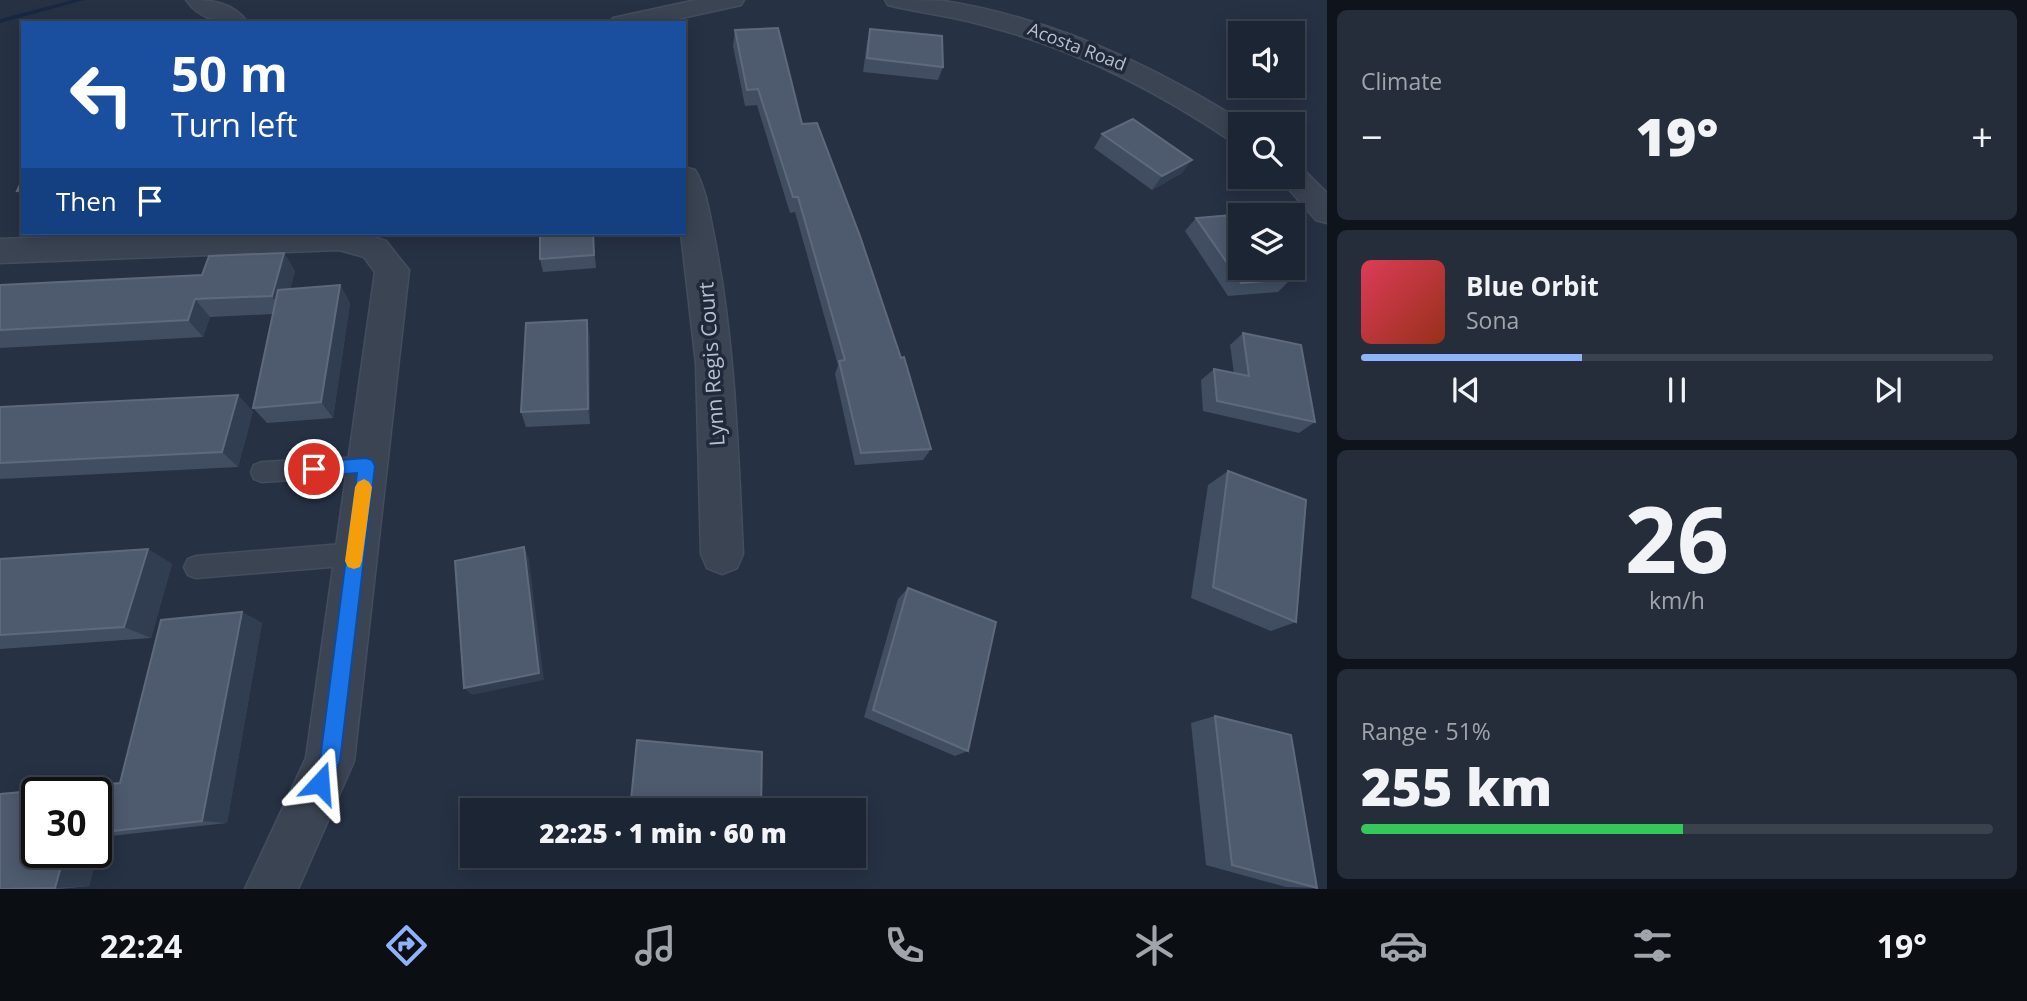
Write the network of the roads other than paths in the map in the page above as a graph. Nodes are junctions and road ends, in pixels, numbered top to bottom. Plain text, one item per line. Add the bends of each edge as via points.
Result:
1 (198, 0) edge
2 (732, 0) edge
3 (897, 0) edge
4 (231, 21) edge
5 (632, 21) edge
6 (1228, 126) edge
7 (686, 184) edge
8 (1305, 189) edge
9 (1327, 212) edge
10 (0, 251) edge
11 (366, 466) junction
12 (262, 472) dead end
13 (355, 554) junction
14 (722, 554) dead end
15 (195, 567) dead end
16 (271, 889) edge

1 - 4 street
2 - 5 street
3 - 6 street, Acosta Road via 1005,21 1092,51 1171,89
7 - 14 street, Lynn Regis Court via 708,280
8 - 9 street
10 - 11 street via 340,238 375,249 392,270
11 - 12 lane
11 - 13 street
13 - 15 lane
13 - 16 street via 330,761

